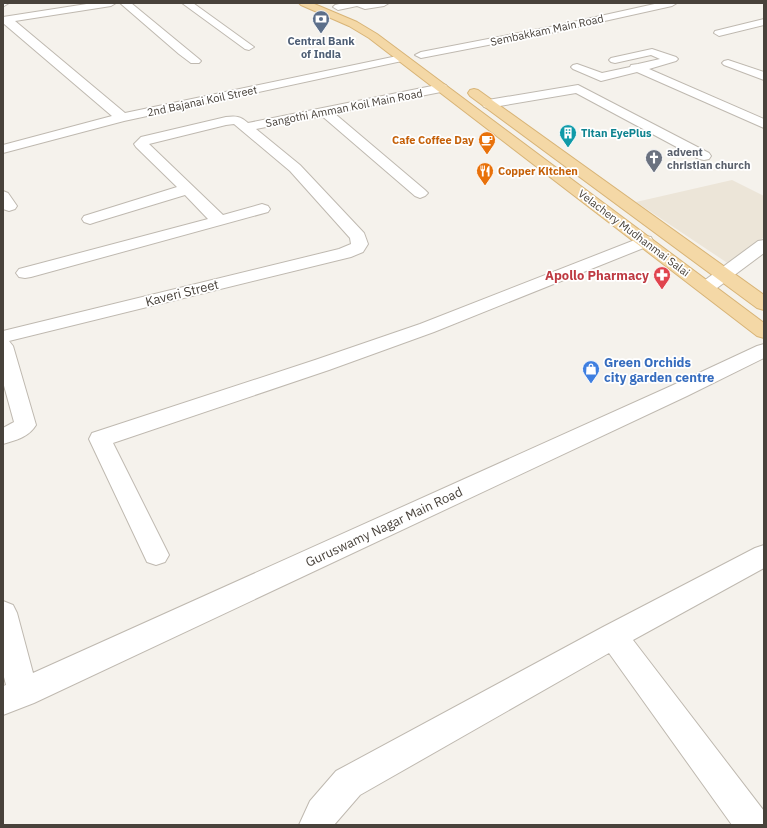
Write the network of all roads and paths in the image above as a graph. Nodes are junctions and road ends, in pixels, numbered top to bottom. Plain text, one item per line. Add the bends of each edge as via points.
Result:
1 (111, 3) edge
2 (125, 3) edge
3 (187, 3) edge
4 (304, 3) edge
5 (357, 3) edge
6 (384, 3) edge
7 (672, 3) edge
8 (333, 5) edge
9 (5, 20) edge
10 (764, 22) edge
11 (743, 27) junction
12 (385, 29) dead end
13 (719, 33) dead end
14 (764, 34) edge
15 (249, 47) dead end
16 (405, 52) junction
17 (421, 55) junction
18 (617, 60) junction
19 (195, 61) dead end
20 (728, 63) dead end
21 (434, 64) dead end
22 (638, 68) junction
23 (577, 69) dead end
24 (764, 76) edge
25 (465, 87) dead end
26 (442, 88) junction
27 (486, 102) junction
28 (325, 112) junction
29 (122, 117) junction
30 (764, 124) edge
31 (246, 127) junction
32 (3, 149) edge
33 (704, 156) dead end
34 (188, 189) junction
35 (420, 193) dead end
36 (262, 209) dead end
37 (90, 219) dead end
38 (219, 220) junction
39 (645, 241) junction
40 (764, 246) edge
41 (25, 273) dead end
42 (725, 275) junction
43 (707, 287) junction
44 (764, 304) edge
45 (764, 332) edge
46 (3, 337) edge
47 (3, 346) edge
48 (764, 350) edge
49 (12, 432) edge
50 (156, 555) dead end
51 (764, 555) edge
52 (3, 613) edge
53 (612, 636) junction
54 (13, 697) edge
55 (764, 821) edge
56 (316, 825) edge
57 (753, 825) edge
58 (759, 825) edge

1 - 9 street
2 - 19 street
3 - 15 street
4 - 16 main road, Velachery Mudhanmai Salai via 353,24
5 - 6 street via 365,6
5 - 8 street
7 - 17 street, Sembakkam Main Road
8 - 12 main road
9 - 29 street
10 - 11 street
11 - 13 street
11 - 14 street
16 - 17 main road, Velachery Mudhanmai Salai
16 - 26 main road, Velachery Mudhanmai Salai
16 - 29 street, 2nd Bajanai Koil Street
17 - 21 main road, Velachery Mudhanmai Salai
18 - 22 street
18 - 22 street via 652,52 672,59
18 - 22 street via 577,67 601,77
20 - 24 street
22 - 30 street
23 - 27 street via 596,79
25 - 27 main road, Velachery Mudhanmai Salai
26 - 28 street, Sangothi Amman Koil Main Road
26 - 39 main road, Velachery Mudhanmai Salai
27 - 33 street via 578,89
27 - 42 main road, Velachery Mudhanmai Salai
28 - 31 street, Sangothi Amman Koil Main Road
28 - 35 street
29 - 32 street, 2nd Bajanai Koil Street
31 - 34 street via 237,120 226,121 146,140 141,144
31 - 46 street, Kaveri Street via 295,168 358,237 360,246 356,250
34 - 37 street
34 - 38 street
36 - 38 street
38 - 41 street
39 - 43 main road, Velachery Mudhanmai Salai
39 - 50 street via 427,328 322,366 100,439
40 - 42 street
42 - 43 street
42 - 44 main road, Velachery Mudhanmai Salai
43 - 45 main road, Velachery Mudhanmai Salai
47 - 49 street via 25,422 25,426
48 - 54 street, Guruswamy Nagar Main Road
51 - 53 street
52 - 54 street
53 - 56 street via 348,783 322,813
53 - 57 street
55 - 58 street

